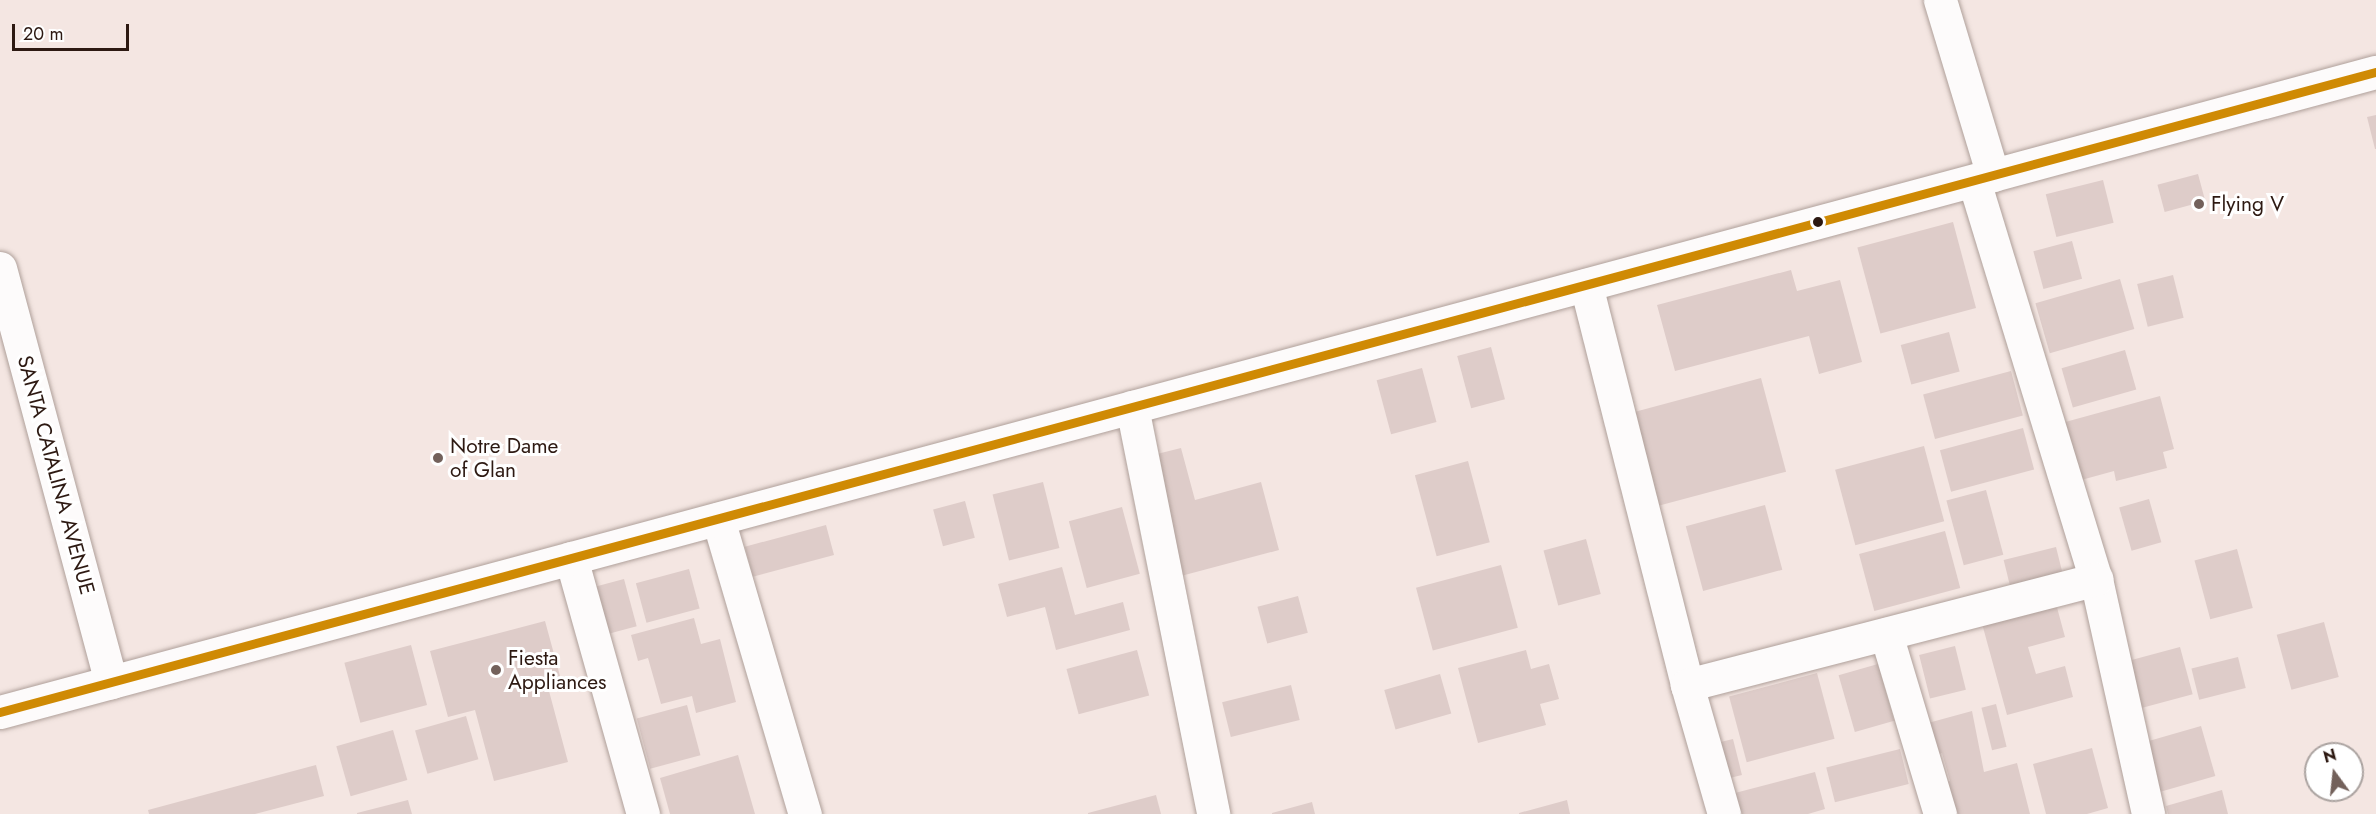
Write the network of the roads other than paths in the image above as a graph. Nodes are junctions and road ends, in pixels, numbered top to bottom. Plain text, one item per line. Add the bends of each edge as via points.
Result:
1 (1940, 0) edge
2 (2376, 72) edge
3 (1984, 178) junction
4 (0, 268) edge
5 (1586, 285) junction
6 (1132, 407) junction
7 (718, 519) junction
8 (571, 558) junction
9 (2096, 579) junction
10 (1886, 634) junction
11 (111, 682) junction
12 (1687, 685) junction
13 (0, 712) edge
14 (644, 814) edge
15 (805, 814) edge
16 (1213, 814) edge
17 (1724, 814) edge
18 (1940, 814) edge
19 (2148, 814) edge

1 - 3 street
2 - 3 street
3 - 5 street
3 - 9 street
4 - 11 street, SANTA CATALINA AVENUE
5 - 6 street
5 - 12 street
6 - 7 street
6 - 16 street
7 - 8 street
7 - 15 street
8 - 11 street
8 - 14 street
9 - 10 street
9 - 19 street
10 - 12 street
10 - 18 street
11 - 13 street
12 - 17 street

